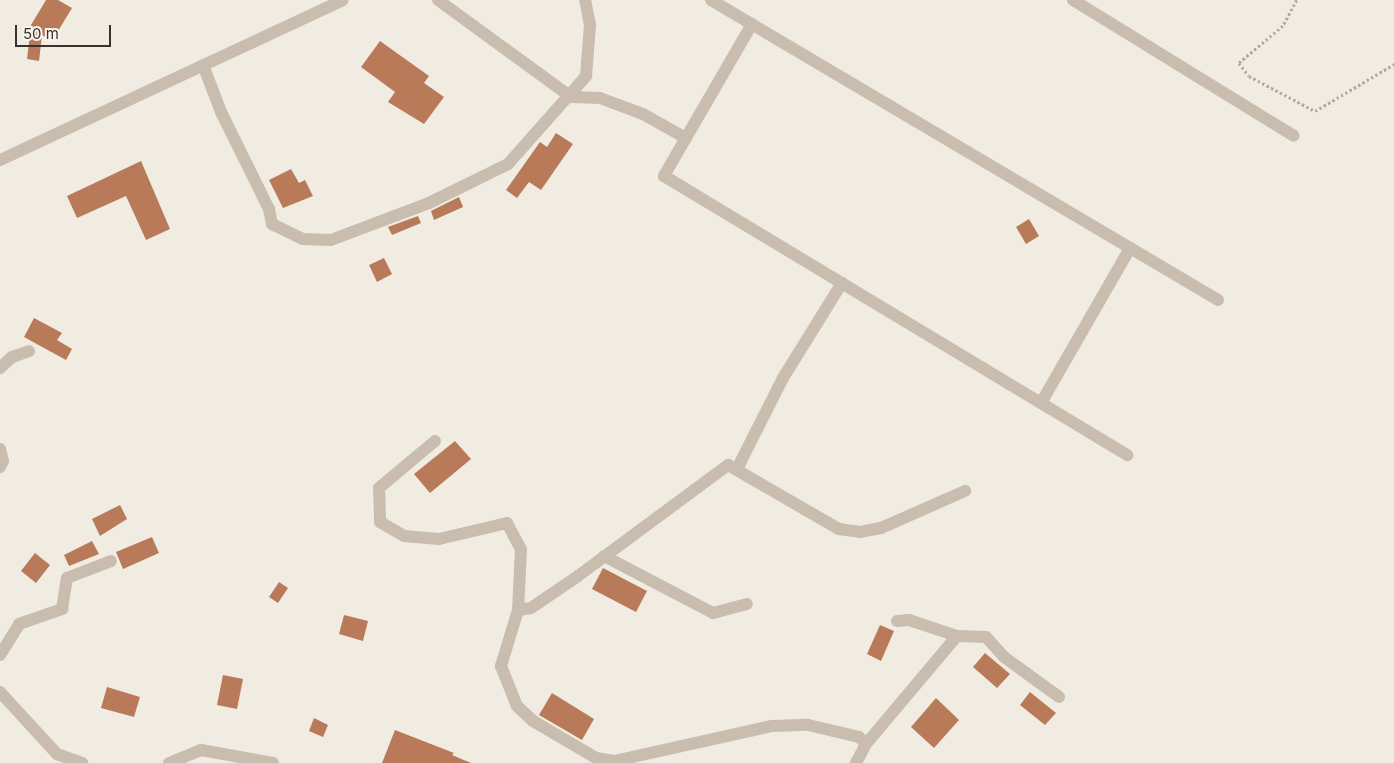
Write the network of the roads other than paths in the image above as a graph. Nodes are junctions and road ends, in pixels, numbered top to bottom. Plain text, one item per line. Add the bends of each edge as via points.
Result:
1 (343, 0) edge
2 (438, 0) edge
3 (585, 0) edge
4 (711, 0) edge
5 (1073, 0) edge
6 (752, 24) junction
7 (204, 65) junction
8 (571, 97) junction
9 (1294, 136) dead end
10 (686, 138) junction
11 (0, 160) edge
12 (1130, 248) junction
13 (842, 283) junction
14 (1218, 300) dead end
15 (29, 351) dead end
16 (0, 368) edge
17 (1041, 403) junction
18 (435, 441) dead end
19 (0, 448) edge
20 (1127, 454) dead end
21 (0, 467) edge
22 (738, 467) junction
23 (965, 491) dead end
24 (604, 556) junction
25 (111, 560) dead end
26 (747, 604) dead end
27 (518, 610) junction
28 (897, 621) dead end
29 (957, 636) junction
30 (0, 654) edge
31 (0, 692) edge
32 (1059, 697) dead end
33 (866, 744) junction
34 (217, 758) edge
35 (82, 763) edge
36 (169, 763) edge
37 (273, 763) edge
38 (856, 763) edge

1 - 7 lane
2 - 8 lane
3 - 8 lane via 590,25 586,76
4 - 6 lane
5 - 9 lane
6 - 10 lane
6 - 12 lane
7 - 8 lane via 221,112 269,209 272,224 303,239 331,240 429,203 508,164
7 - 11 lane
8 - 10 lane via 600,98 643,114
10 - 13 lane via 664,176
12 - 14 lane
12 - 17 lane
13 - 17 lane
13 - 22 lane via 783,378
15 - 16 lane via 12,357
17 - 20 lane
18 - 27 lane via 379,488 380,522 404,536 439,539 507,523 521,548
19 - 21 lane via 3,461
22 - 23 lane via 839,529 860,532 881,528
22 - 24 lane via 728,465
24 - 26 lane via 713,613
24 - 27 lane via 531,608
25 - 30 lane via 67,578 62,609 19,624
27 - 33 lane via 501,666 517,706 533,721 596,758 634,759 772,726 808,725 842,730
28 - 29 lane via 910,620
29 - 32 lane via 986,636 1004,656
29 - 33 lane
31 - 35 lane via 57,754
33 - 38 lane
34 - 36 lane via 201,750
34 - 37 lane

